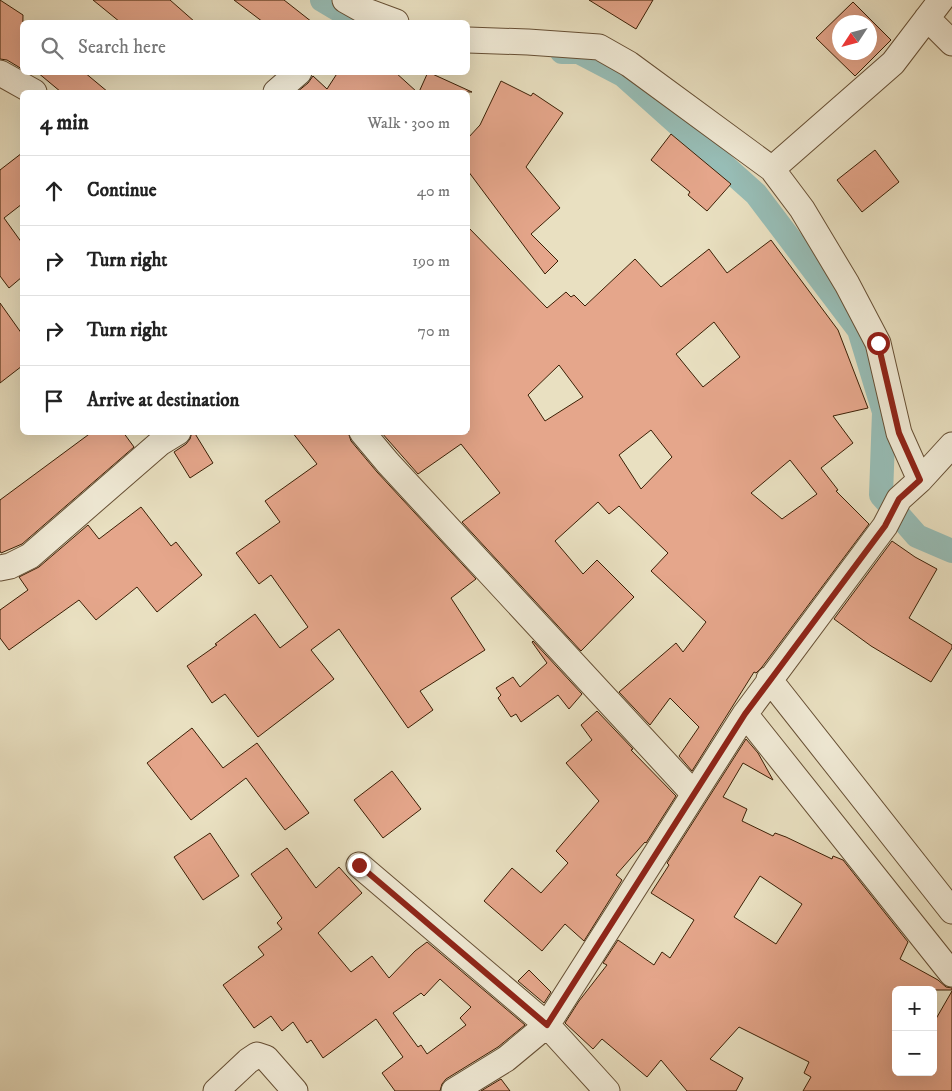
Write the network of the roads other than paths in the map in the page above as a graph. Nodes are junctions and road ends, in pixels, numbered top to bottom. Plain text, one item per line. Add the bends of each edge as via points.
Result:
1 (934, 9) edge
2 (351, 10) edge
3 (388, 20) edge
4 (470, 40) edge
5 (952, 43) edge
6 (0, 73) edge
7 (296, 75) edge
8 (30, 90) edge
9 (278, 90) edge
10 (772, 169) junction
11 (173, 435) edge
12 (365, 435) edge
13 (952, 444) edge
14 (920, 480) junction
15 (0, 568) edge
16 (769, 680) junction
17 (745, 714) junction
18 (694, 794) junction
19 (359, 865) dead end
20 (952, 911) edge
21 (952, 974) edge
22 (547, 1025) junction
23 (216, 1091) edge
24 (296, 1091) edge
25 (454, 1091) edge
26 (607, 1091) edge

1 - 5 street
1 - 10 street via 893,63
2 - 3 street
4 - 10 street via 599,47 629,64
6 - 8 street
7 - 9 street
10 - 14 street via 802,209 878,343 899,433
11 - 15 street via 30,556
12 - 18 street
13 - 14 street
14 - 16 street via 899,499 885,526
16 - 17 street
16 - 20 street
17 - 18 street
17 - 21 street
18 - 22 street
19 - 22 street
22 - 25 street via 506,1058
22 - 26 street
23 - 24 street via 257,1056 266,1058

